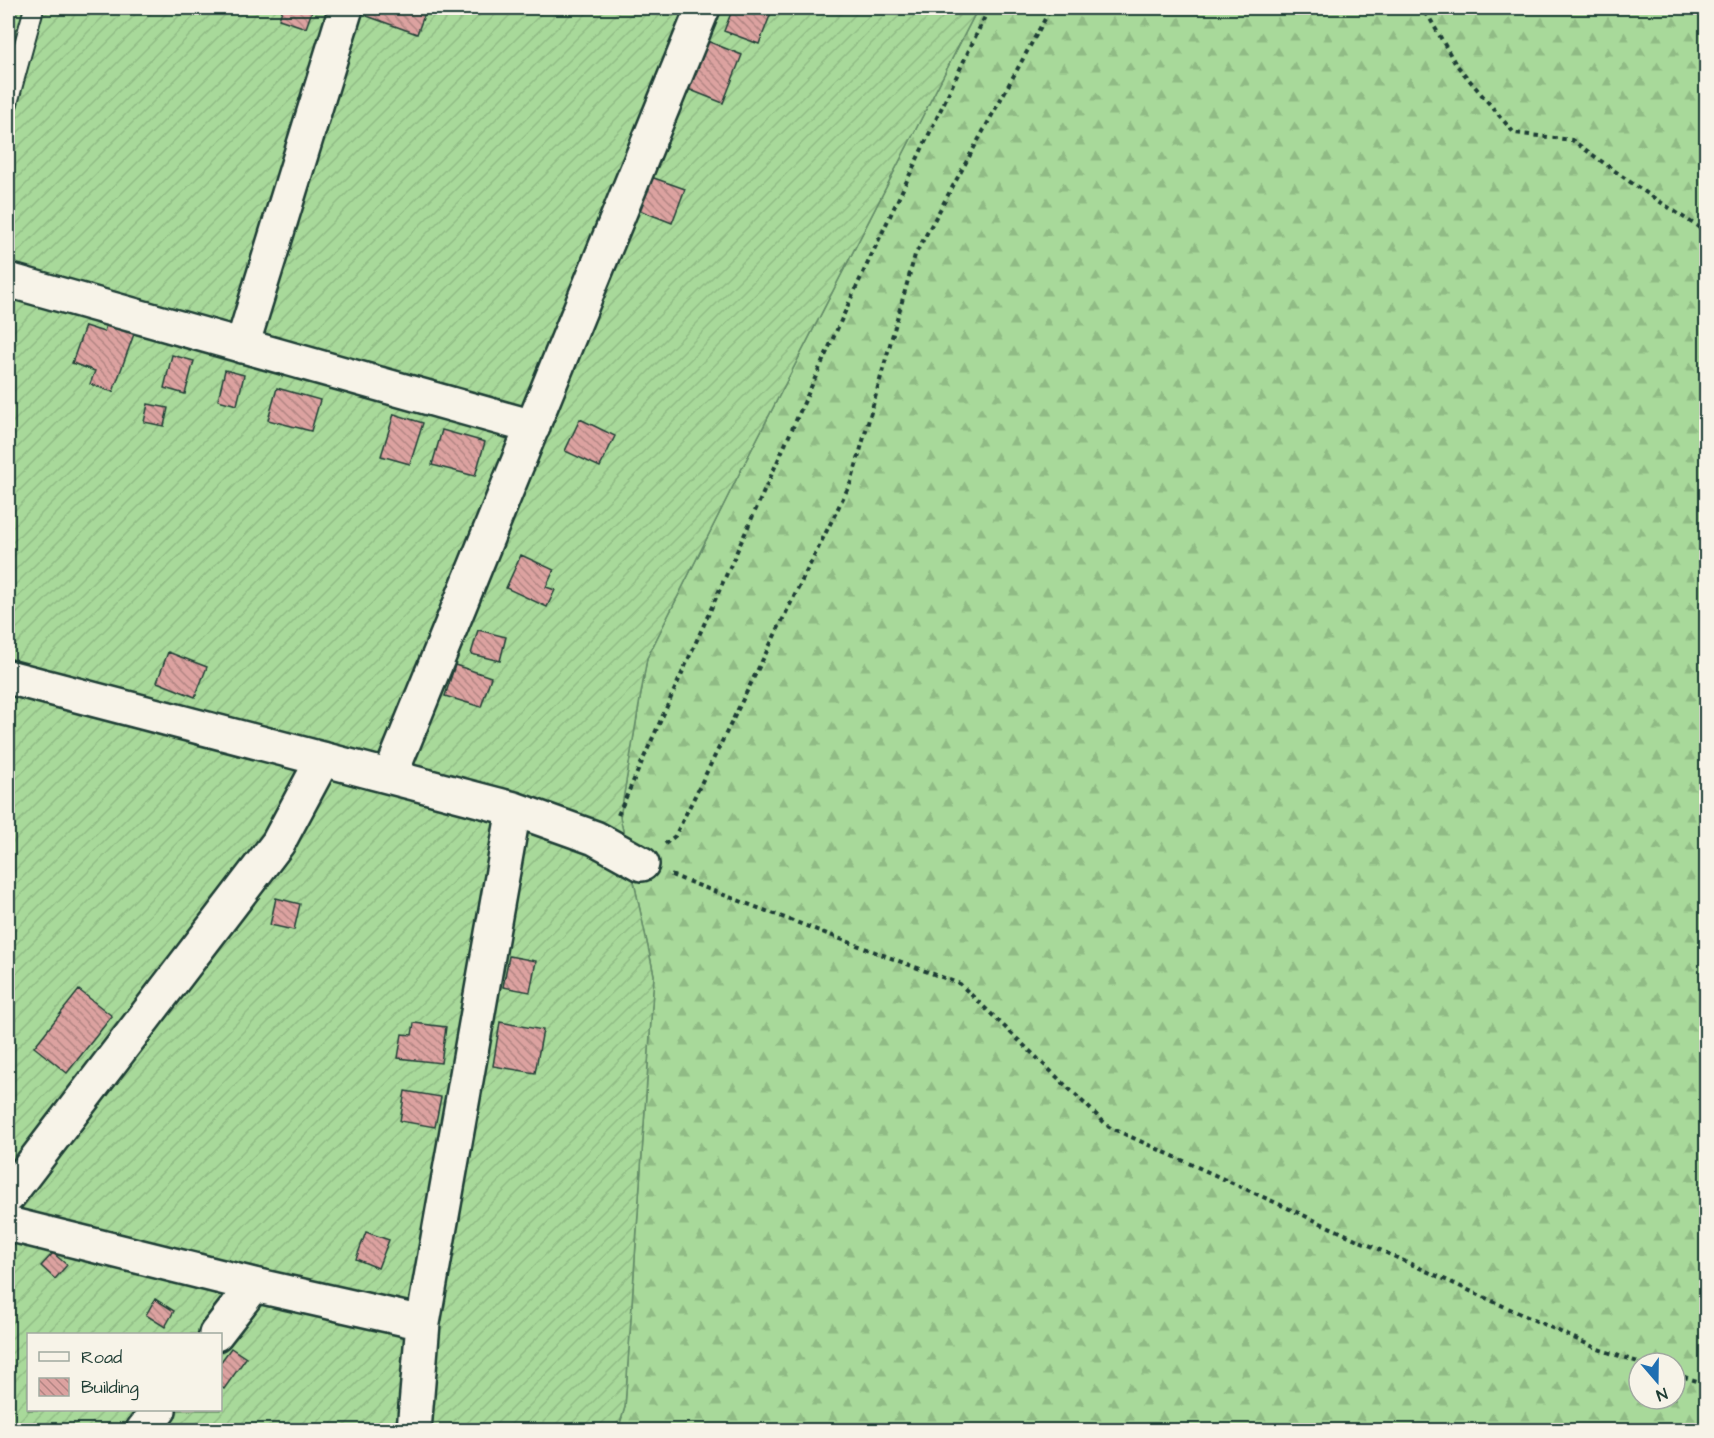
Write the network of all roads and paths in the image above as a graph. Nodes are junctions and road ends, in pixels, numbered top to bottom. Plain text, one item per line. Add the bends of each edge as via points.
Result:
1 (34, 8) edge
2 (346, 8) edge
3 (703, 8) edge
4 (989, 8) edge
5 (1051, 8) edge
6 (1417, 8) edge
7 (8, 104) edge
8 (1707, 232) edge
9 (8, 280) edge
10 (242, 346) junction
11 (533, 427) junction
12 (8, 677) edge
13 (323, 759) junction
14 (390, 776) junction
15 (514, 809) junction
16 (595, 838) junction
17 (642, 864) junction
18 (8, 1196) edge
19 (8, 1224) edge
20 (254, 1285) junction
21 (423, 1323) junction
22 (218, 1333) edge
23 (1627, 1358) edge
24 (1687, 1378) edge
25 (1707, 1384) edge
26 (158, 1411) edge
27 (142, 1431) edge
28 (414, 1431) edge

1 - 7 lane
2 - 10 street
3 - 11 street
4 - 16 path via 853,294 613,825
5 - 17 path via 915,255 852,480 675,836
6 - 8 path via 1429,17 1455,63 1514,134 1572,140
9 - 10 street
10 - 11 street
11 - 14 street
12 - 13 street
13 - 14 street
13 - 18 street via 278,843
14 - 15 street
15 - 16 street
15 - 21 street
16 - 17 street
17 - 23 path via 960,984 1109,1127 1598,1349
19 - 20 street
20 - 21 street
20 - 22 street
21 - 28 street
24 - 25 path
26 - 27 street

